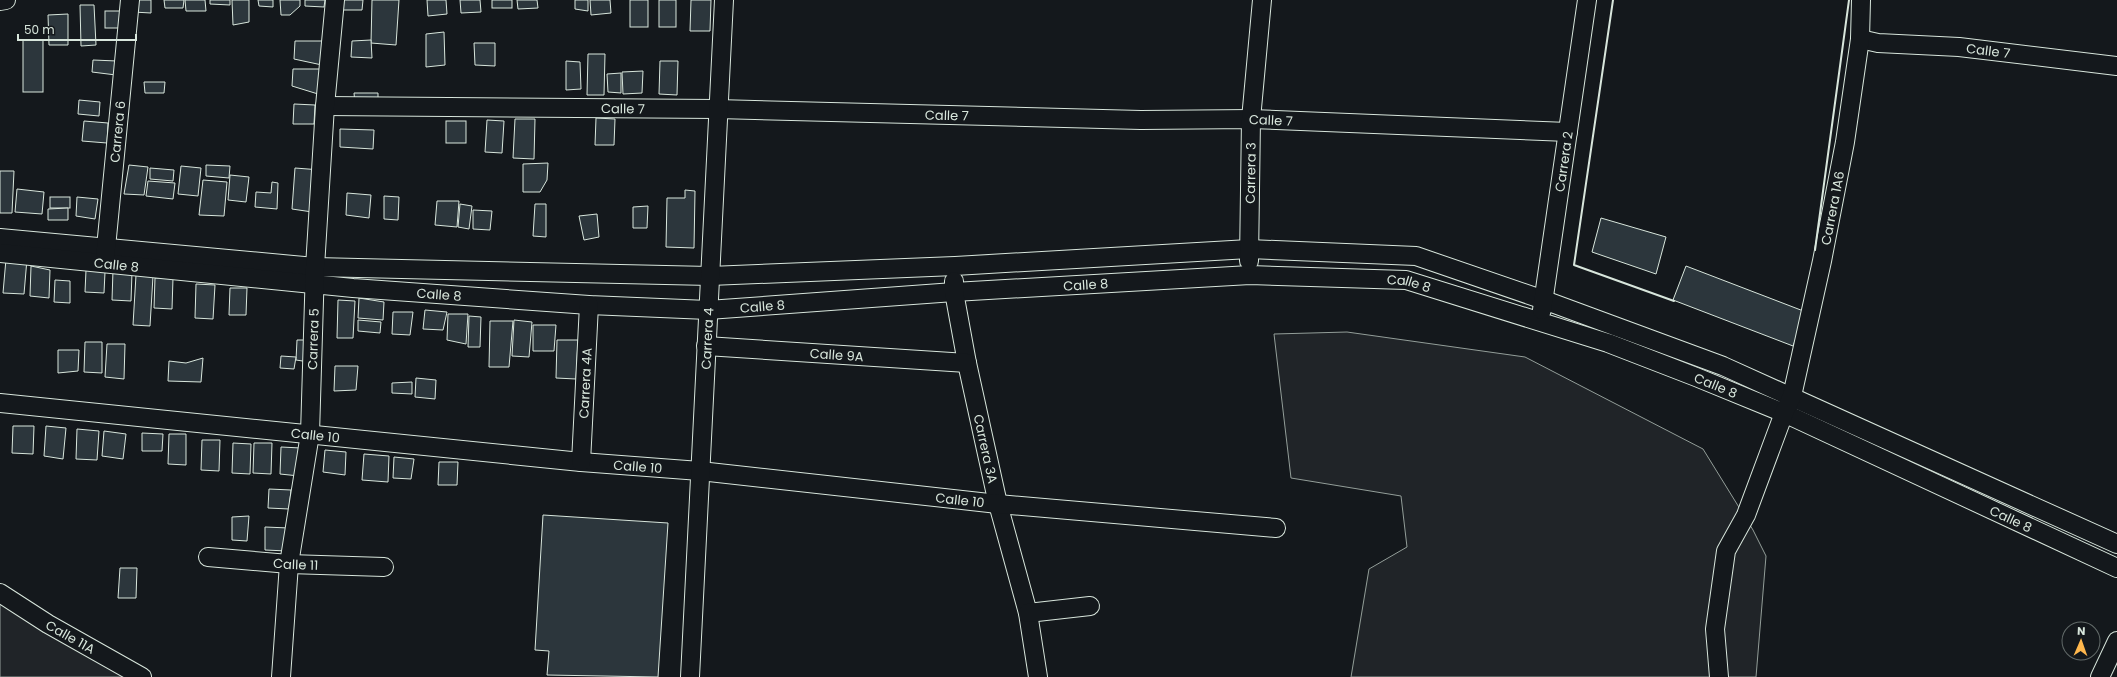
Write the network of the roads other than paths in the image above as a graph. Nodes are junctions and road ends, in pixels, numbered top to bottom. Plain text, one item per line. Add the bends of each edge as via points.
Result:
1 (0, 0) edge
2 (6, 0) edge
3 (130, 0) edge
4 (335, 0) edge
5 (724, 0) edge
6 (1262, 0) edge
7 (1587, 0) edge
8 (1861, 0) edge
9 (1860, 39) junction
10 (2117, 66) edge
11 (325, 106) junction
12 (717, 109) junction
13 (1251, 119) junction
14 (1568, 132) junction
15 (0, 238) edge
16 (1249, 249) junction
17 (0, 253) edge
18 (105, 256) junction
19 (955, 266) junction
20 (315, 267) junction
21 (1250, 275) junction
22 (710, 276) junction
23 (315, 285) junction
24 (954, 292) junction
25 (1544, 300) junction
26 (589, 305) junction
27 (708, 310) junction
28 (1539, 323) junction
29 (706, 346) junction
30 (967, 363) junction
31 (1792, 396) junction
32 (0, 402) edge
33 (1784, 413) junction
34 (310, 434) junction
35 (581, 462) junction
36 (700, 471) junction
37 (998, 504) junction
38 (1276, 528) dead end
39 (2117, 544) edge
40 (208, 557) dead end
41 (290, 564) junction
42 (384, 567) dead end
43 (2117, 568) edge
44 (0, 593) edge
45 (1090, 606) dead end
46 (1028, 613) junction
47 (2117, 641) edge
48 (142, 677) edge
49 (281, 677) edge
50 (690, 677) edge
51 (1038, 677) edge
52 (1719, 677) edge
53 (2100, 677) edge

1 - 2 street
3 - 18 street, Carrera 6
4 - 11 street, Carrera 5
5 - 12 street, Carrera 4
6 - 13 street, Carrera 3
7 - 14 street, Carrera 2
8 - 9 street, Carrera 1A6
9 - 10 street, Calle 7 via 1878,43 1959,47
9 - 31 street, Carrera 1A6 via 1845,142
11 - 12 street, Calle 7
11 - 20 street, Carrera 5
12 - 13 street, Calle 7 via 1142,120
12 - 22 street, Carrera 4
13 - 14 street, Calle 7
13 - 16 street, Carrera 3
14 - 25 street, Carrera 2
15 - 18 street, Calle 8
16 - 19 street, Calle 8
16 - 21 street, Carrera 3
16 - 25 street, Calle 8 via 1416,256
17 - 18 street, Calle 8
18 - 20 street, Calle 8
18 - 23 street, Calle 8
19 - 22 street, Calle 8
19 - 24 street, Carrera 3A
20 - 22 street, Calle 8
20 - 23 street, Carrera 5
21 - 24 street, Calle 8
21 - 28 street, Calle 8 via 1406,280
22 - 27 street, Carrera 4
23 - 26 street, Calle 8
23 - 34 street, Carrera 5
24 - 27 street, Calle 8
24 - 30 street, Carrera 3A
25 - 28 street, Carrera 2
25 - 31 street, Calle 8 via 1723,366
26 - 27 street, Calle 8
26 - 35 street, Carrera 4A
27 - 29 street, Carrera 4
28 - 33 street, Calle 8 via 1608,343
29 - 30 street, Calle 9A
29 - 36 street, Carrera 4
30 - 37 street, Carrera 3A
31 - 33 street, Carrera 1A6
31 - 39 street, Calle 8
32 - 34 street, Calle 10
33 - 43 street, Calle 8
33 - 52 street, Carrera 1A6 via 1746,515 1726,551 1715,629
34 - 35 street, Calle 10
34 - 41 street, Carrera 5
35 - 36 street, Calle 10
36 - 37 street, Calle 10
36 - 50 street, Carrera 4
37 - 38 street, Calle 10
37 - 46 street, Carrera 3A
40 - 41 street, Calle 11
41 - 42 street, Calle 11
41 - 49 street, Carrera 5
44 - 48 street, Calle 11A via 48,624
45 - 46 street
46 - 51 street, Carrera 3A
47 - 53 street

